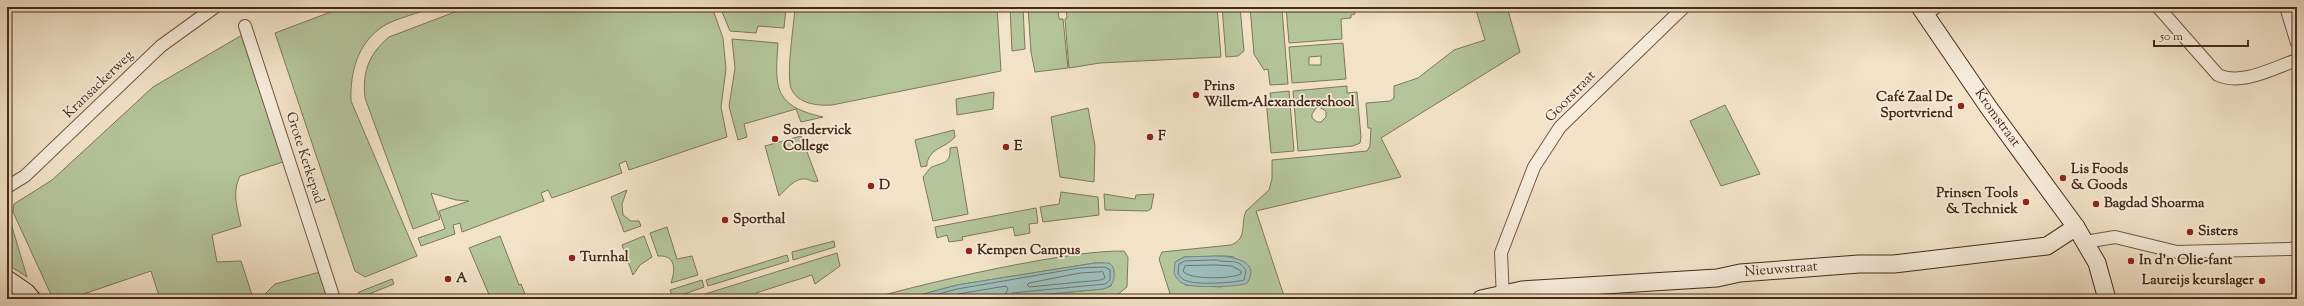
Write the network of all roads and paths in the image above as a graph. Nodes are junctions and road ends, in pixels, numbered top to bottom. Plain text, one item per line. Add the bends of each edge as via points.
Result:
1 (215, 7) edge
2 (1684, 7) edge
3 (2158, 7) edge
4 (2286, 7) edge
5 (1927, 10) edge
6 (244, 26) dead end
7 (2297, 43) edge
8 (2297, 60) edge
9 (7, 187) edge
10 (2076, 227) junction
11 (2085, 242) junction
12 (2297, 247) edge
13 (7, 279) edge
14 (7, 288) edge
15 (29, 295) edge
16 (1503, 297) edge
17 (334, 299) edge
18 (1481, 299) edge
19 (2107, 299) edge

1 - 9 street, Kransackerweg via 161,46 25,176
2 - 16 street, Goorstraat via 1560,127 1534,167 1501,253
3 - 8 street via 2218,75 2228,80 2244,78
4 - 7 street
5 - 10 street, Kromstraat via 1989,108
6 - 17 street, Grote Kerkepad
10 - 11 street, Kromstraat
10 - 16 street, Nieuwstraat via 2048,246 1894,264 1851,264 1740,273 1717,278 1522,290
11 - 12 street via 2115,237 2178,252
11 - 19 street, Kromstraat via 2097,264
13 - 15 street
14 - 15 street
16 - 18 street, Nieuwstraat

